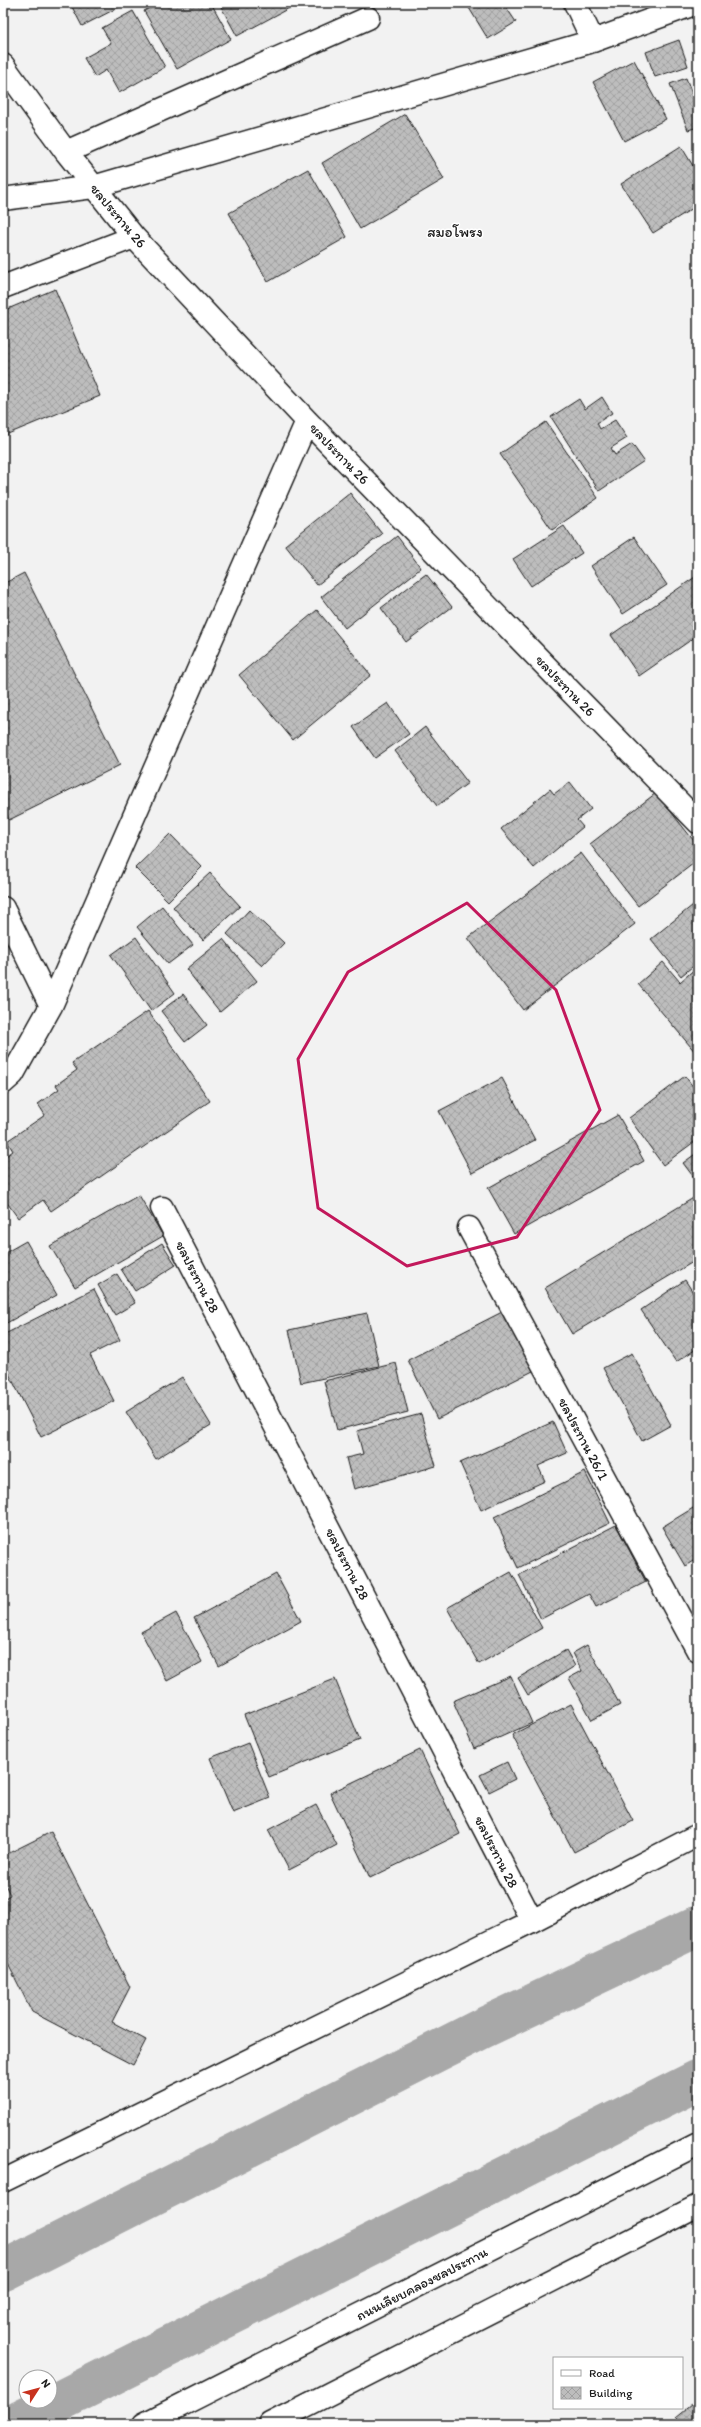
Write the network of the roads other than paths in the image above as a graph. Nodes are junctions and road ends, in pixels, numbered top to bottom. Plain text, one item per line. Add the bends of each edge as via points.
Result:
1 (575, 3) edge
2 (698, 3) edge
3 (368, 18) dead end
4 (593, 41) junction
5 (3, 65) edge
6 (66, 152) junction
7 (93, 187) junction
8 (3, 199) edge
9 (134, 237) junction
10 (3, 287) edge
11 (307, 421) junction
12 (694, 811) edge
13 (3, 908) edge
14 (51, 1006) junction
15 (3, 1083) edge
16 (162, 1208) dead end
17 (469, 1228) dead end
18 (698, 1651) edge
19 (698, 1835) edge
20 (532, 1921) junction
21 (698, 2144) edge
22 (3, 2181) edge
23 (698, 2206) edge
24 (272, 2423) edge
25 (144, 2424) edge

1 - 4 street
2 - 4 street
3 - 6 street
4 - 7 street
5 - 6 street, ชลประทาน 26
6 - 7 street, ชลประทาน 26
7 - 8 street
7 - 9 street, ชลประทาน 26
9 - 10 street
9 - 11 street, ชลประทาน 26
11 - 12 street, ชลประทาน 26
11 - 14 street
13 - 14 street
14 - 15 street via 12,1074
16 - 20 street, ชลประทาน 28
17 - 18 street, ชลประทาน 26/1
19 - 20 street
20 - 22 street
21 - 25 street, ถนนเลียบคลองชลประทาน
23 - 24 street

